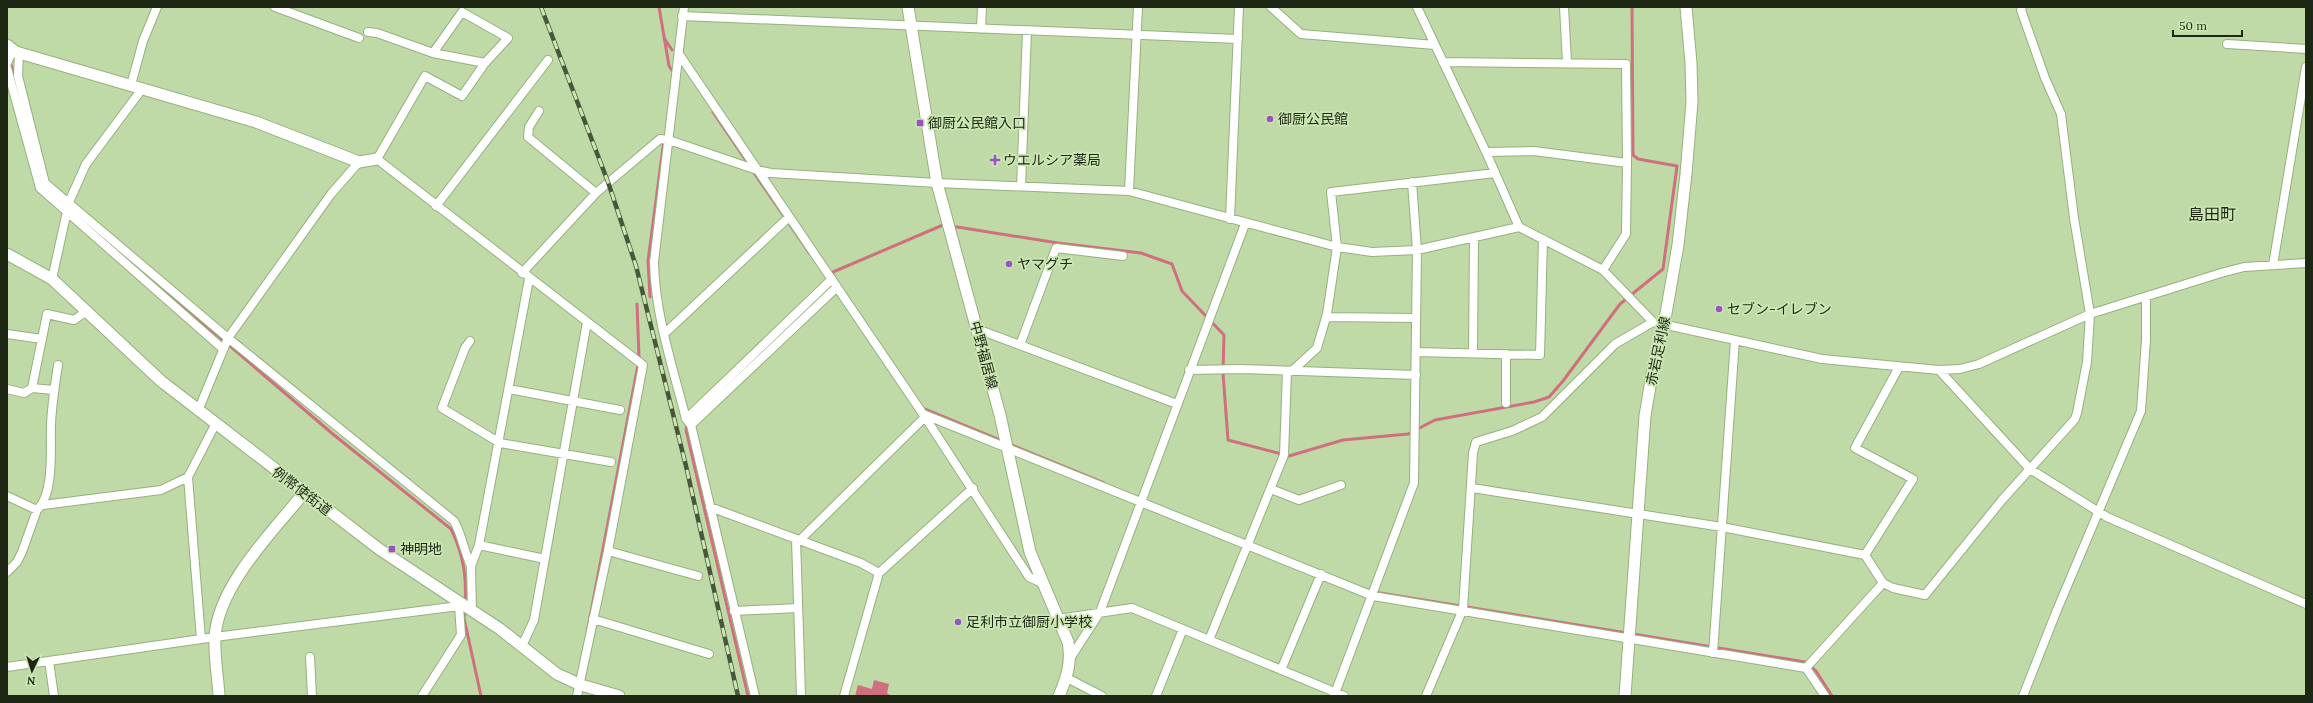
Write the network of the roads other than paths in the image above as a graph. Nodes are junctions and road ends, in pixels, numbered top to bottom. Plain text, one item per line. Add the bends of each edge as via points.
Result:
1 (157, 7) edge
2 (275, 7) edge
3 (684, 7) edge
4 (908, 7) edge
5 (982, 7) edge
6 (1138, 7) edge
7 (1239, 7) edge
8 (1271, 7) edge
9 (1417, 7) edge
10 (1564, 7) edge
11 (1686, 7) edge
12 (2022, 7) edge
13 (682, 16) junction
14 (911, 25) junction
15 (981, 29) junction
16 (1027, 31) junction
17 (368, 32) dead end
18 (1137, 35) junction
19 (359, 38) dead end
20 (1238, 40) junction
21 (2227, 44) dead end
22 (1434, 45) junction
23 (2306, 49) edge
24 (13, 50) edge
25 (433, 53) junction
26 (679, 54) junction
27 (548, 60) dead end
28 (1443, 62) junction
29 (7, 63) edge
30 (485, 63) junction
31 (1567, 63) junction
32 (2306, 67) edge
33 (7, 68) edge
34 (136, 87) junction
35 (539, 111) dead end
36 (669, 140) junction
37 (1486, 152) junction
38 (377, 159) junction
39 (359, 162) junction
40 (1627, 163) junction
41 (757, 170) junction
42 (1496, 173) junction
43 (1412, 182) junction
44 (937, 183) junction
45 (1021, 186) junction
46 (1130, 192) junction
47 (596, 193) junction
48 (68, 206) junction
49 (436, 206) junction
50 (789, 217) junction
51 (1230, 219) junction
52 (1245, 224) junction
53 (1519, 227) junction
54 (1474, 238) junction
55 (1543, 239) junction
56 (1337, 247) junction
57 (1417, 250) junction
58 (7, 254) edge
59 (1124, 256) dead end
60 (2306, 263) edge
61 (2273, 265) junction
62 (1603, 270) junction
63 (522, 273) junction
64 (52, 279) junction
65 (529, 279) junction
66 (832, 279) junction
67 (837, 287) junction
68 (2146, 297) junction
69 (87, 311) junction
70 (2090, 314) junction
71 (1326, 317) junction
72 (1416, 318) junction
73 (587, 322) junction
74 (1652, 322) junction
75 (1664, 325) junction
76 (977, 329) junction
77 (7, 334) edge
78 (664, 334) junction
79 (42, 339) junction
80 (1735, 340) junction
81 (470, 341) dead end
82 (226, 343) junction
83 (1020, 345) junction
84 (1416, 352) junction
85 (1472, 353) junction
86 (1506, 354) junction
87 (58, 365) dead end
88 (1899, 367) junction
89 (1189, 370) junction
90 (1939, 370) junction
91 (1290, 371) junction
92 (1416, 374) junction
93 (32, 388) junction
94 (7, 389) edge
95 (509, 389) junction
96 (54, 390) junction
97 (574, 400) junction
98 (1506, 403) dead end
99 (1177, 404) junction
100 (620, 410) dead end
101 (198, 411) junction
102 (924, 415) junction
103 (688, 422) junction
104 (215, 425) junction
105 (500, 443) junction
106 (1008, 447) junction
107 (565, 454) junction
108 (610, 462) dead end
109 (2030, 469) junction
110 (188, 477) junction
111 (1341, 485) dead end
112 (973, 488) junction
113 (1472, 488) junction
114 (1270, 489) junction
115 (304, 493) junction
116 (7, 496) edge
117 (1141, 500) junction
118 (710, 507) junction
119 (40, 508) junction
120 (2099, 511) junction
121 (1638, 514) junction
122 (1722, 528) junction
123 (798, 539) junction
124 (479, 545) junction
125 (1247, 545) junction
126 (608, 551) junction
127 (1864, 555) junction
128 (545, 559) junction
129 (471, 566) junction
130 (7, 572) edge
131 (880, 573) junction
132 (1321, 574) junction
133 (698, 576) dead end
134 (1040, 582) junction
135 (1883, 583) junction
136 (1373, 596) junction
137 (2306, 604) edge
138 (466, 608) junction
139 (798, 608) junction
140 (1463, 609) junction
141 (734, 611) junction
142 (1100, 612) junction
143 (593, 618) junction
144 (1058, 618) junction
145 (1183, 629) junction
146 (215, 637) junction
147 (1629, 638) junction
148 (201, 639) junction
149 (1209, 640) junction
150 (522, 646) junction
151 (1713, 653) junction
152 (709, 654) dead end
153 (310, 657) dead end
154 (1071, 657) junction
155 (50, 661) junction
156 (7, 667) edge
157 (1806, 668) junction
158 (1281, 670) junction
159 (1066, 678) junction
160 (581, 685) junction
161 (1335, 694) edge
162 (54, 696) edge
163 (219, 696) edge
164 (312, 696) edge
165 (422, 696) edge
166 (578, 696) edge
167 (619, 696) edge
168 (755, 696) edge
169 (801, 696) edge
170 (844, 696) edge
171 (1059, 696) edge
172 (1102, 696) edge
173 (1156, 696) edge
174 (1344, 696) edge
175 (1426, 696) edge
176 (1625, 696) edge
177 (1826, 696) edge
178 (2023, 696) edge

1 - 34 street via 143,41
2 - 19 street
3 - 13 street
4 - 14 main road, 中野福居線
5 - 15 street
6 - 18 street
7 - 20 street
8 - 22 street via 1301,34
9 - 22 street
10 - 31 street
11 - 75 main road, 赤岩足利線 via 1692,102 1678,245
12 - 70 street via 2045,78 2061,114 2074,218
13 - 14 street
13 - 26 street
14 - 15 street
14 - 44 main road, 中野福居線
15 - 16 street
16 - 18 street
16 - 45 street
17 - 25 street
18 - 20 street
18 - 46 street
20 - 51 street
21 - 23 street
22 - 28 street
24 - 29 street
24 - 34 main road
24 - 48 street via 45,182
25 - 30 street
25 - 30 street via 462,12 508,38
26 - 36 street
26 - 41 street
27 - 49 street
28 - 31 street
28 - 37 street
30 - 38 street via 462,96 425,76
31 - 40 street via 1626,64
32 - 61 street
33 - 48 street via 40,188
34 - 39 main road via 256,122
34 - 48 street via 86,164
35 - 47 street via 529,127 528,137
36 - 41 street
36 - 47 street via 660,139
36 - 78 street via 654,262
37 - 40 street via 1534,151
37 - 42 street
38 - 39 main road
38 - 49 street
39 - 82 street via 331,194
40 - 62 street via 1626,234
41 - 44 street
41 - 50 street
42 - 43 street
42 - 53 street
43 - 56 street via 1331,192
43 - 57 street
44 - 45 street
44 - 76 main road, 中野福居線
45 - 46 street
46 - 51 street
47 - 63 street
48 - 64 street
48 - 82 street
48 - 82 street
49 - 63 street
50 - 66 street
50 - 78 street
51 - 52 street
52 - 56 street
52 - 89 street
53 - 54 street
53 - 55 street
54 - 57 street
54 - 85 street
55 - 62 street
55 - 86 street via 1540,355
56 - 57 street via 1372,252
56 - 71 street
57 - 72 street
58 - 64 main road, 例幣使街道
59 - 83 street via 1056,248
60 - 61 street
61 - 68 street via 2244,267
62 - 74 street
63 - 65 street
64 - 69 main road, 例幣使街道
65 - 73 street
65 - 95 street
66 - 67 street
66 - 103 street
67 - 102 street
67 - 103 street
68 - 70 street
68 - 120 street via 2141,411
69 - 79 street via 74,320 47,314
69 - 101 main road, 例幣使街道 via 161,381
70 - 90 street via 1979,364 1960,370
70 - 109 street via 2087,362 2075,419
71 - 72 street
71 - 91 street via 1316,348
72 - 84 street
73 - 97 street
73 - 126 street via 643,365
74 - 75 street
74 - 113 street via 1615,344 1542,416 1512,431 1476,442 1473,453
75 - 80 street
75 - 121 main road, 赤岩足利線 via 1645,416
76 - 83 street
76 - 106 main road, 中野福居線
77 - 79 street
78 - 103 street
79 - 93 street
80 - 88 street via 1822,359
80 - 122 street
81 - 105 street via 442,408
82 - 101 street
82 - 129 street via 454,521 460,531 464,552
83 - 99 street
84 - 85 street
84 - 92 street
85 - 86 street
86 - 98 street
87 - 96 street
88 - 90 street
88 - 127 street via 1855,448 1913,479
89 - 91 street
89 - 99 street
90 - 109 street
91 - 92 street
91 - 114 street via 1284,455
92 - 136 street via 1414,483
93 - 94 street via 24,393
93 - 96 street
95 - 97 street
95 - 105 street
96 - 119 street via 51,469
97 - 100 street
97 - 107 street
99 - 117 street
101 - 104 main road, 例幣使街道
102 - 106 street
102 - 112 street
102 - 123 street
103 - 118 street
104 - 110 street
104 - 115 main road, 例幣使街道
105 - 107 street
105 - 124 street
106 - 117 street
106 - 134 main road, 中野福居線 via 1030,552
107 - 108 street
107 - 128 street
109 - 120 street
109 - 135 street via 1926,595 1893,588
110 - 119 street via 161,490
110 - 148 street
111 - 114 street via 1299,500
112 - 131 street
112 - 134 street via 1029,577
113 - 121 street
113 - 140 street
114 - 125 street
115 - 138 main road, 例幣使街道 via 379,549
115 - 146 main road via 235,582 224,602
116 - 119 street
117 - 125 street
117 - 142 street
118 - 123 street
118 - 141 street
119 - 130 street via 17,562
120 - 137 street via 2107,517
120 - 178 street
121 - 122 street
121 - 147 main road, 赤岩足利線
122 - 127 street
122 - 151 street
123 - 131 street
123 - 139 street
124 - 128 street
124 - 129 street
125 - 132 street
125 - 149 street
126 - 133 street
126 - 143 street
127 - 135 street
128 - 150 street via 534,620
129 - 138 street
131 - 170 street
132 - 136 street
132 - 158 street
134 - 144 main road, 中野福居線
135 - 157 street
136 - 140 street
136 - 161 street
138 - 146 street
138 - 150 main road, 例幣使街道
138 - 165 street via 461,635
139 - 141 street
139 - 169 street
140 - 147 street
140 - 175 street
141 - 168 street
142 - 144 street
142 - 145 street via 1132,608
142 - 154 street
143 - 152 street
143 - 160 street
144 - 154 main road, 中野福居線
145 - 149 street
145 - 173 street
146 - 148 street
146 - 163 main road
147 - 151 street
147 - 176 main road, 赤岩足利線
148 - 155 street
149 - 158 street
150 - 160 main road, 例幣使街道 via 557,674
151 - 157 street
153 - 164 street
154 - 159 main road, 中野福居線
155 - 156 street
155 - 162 street
157 - 177 street
158 - 161 street
159 - 171 main road, 中野福居線
159 - 172 street
160 - 166 street
160 - 167 main road, 例幣使街道
161 - 174 street

